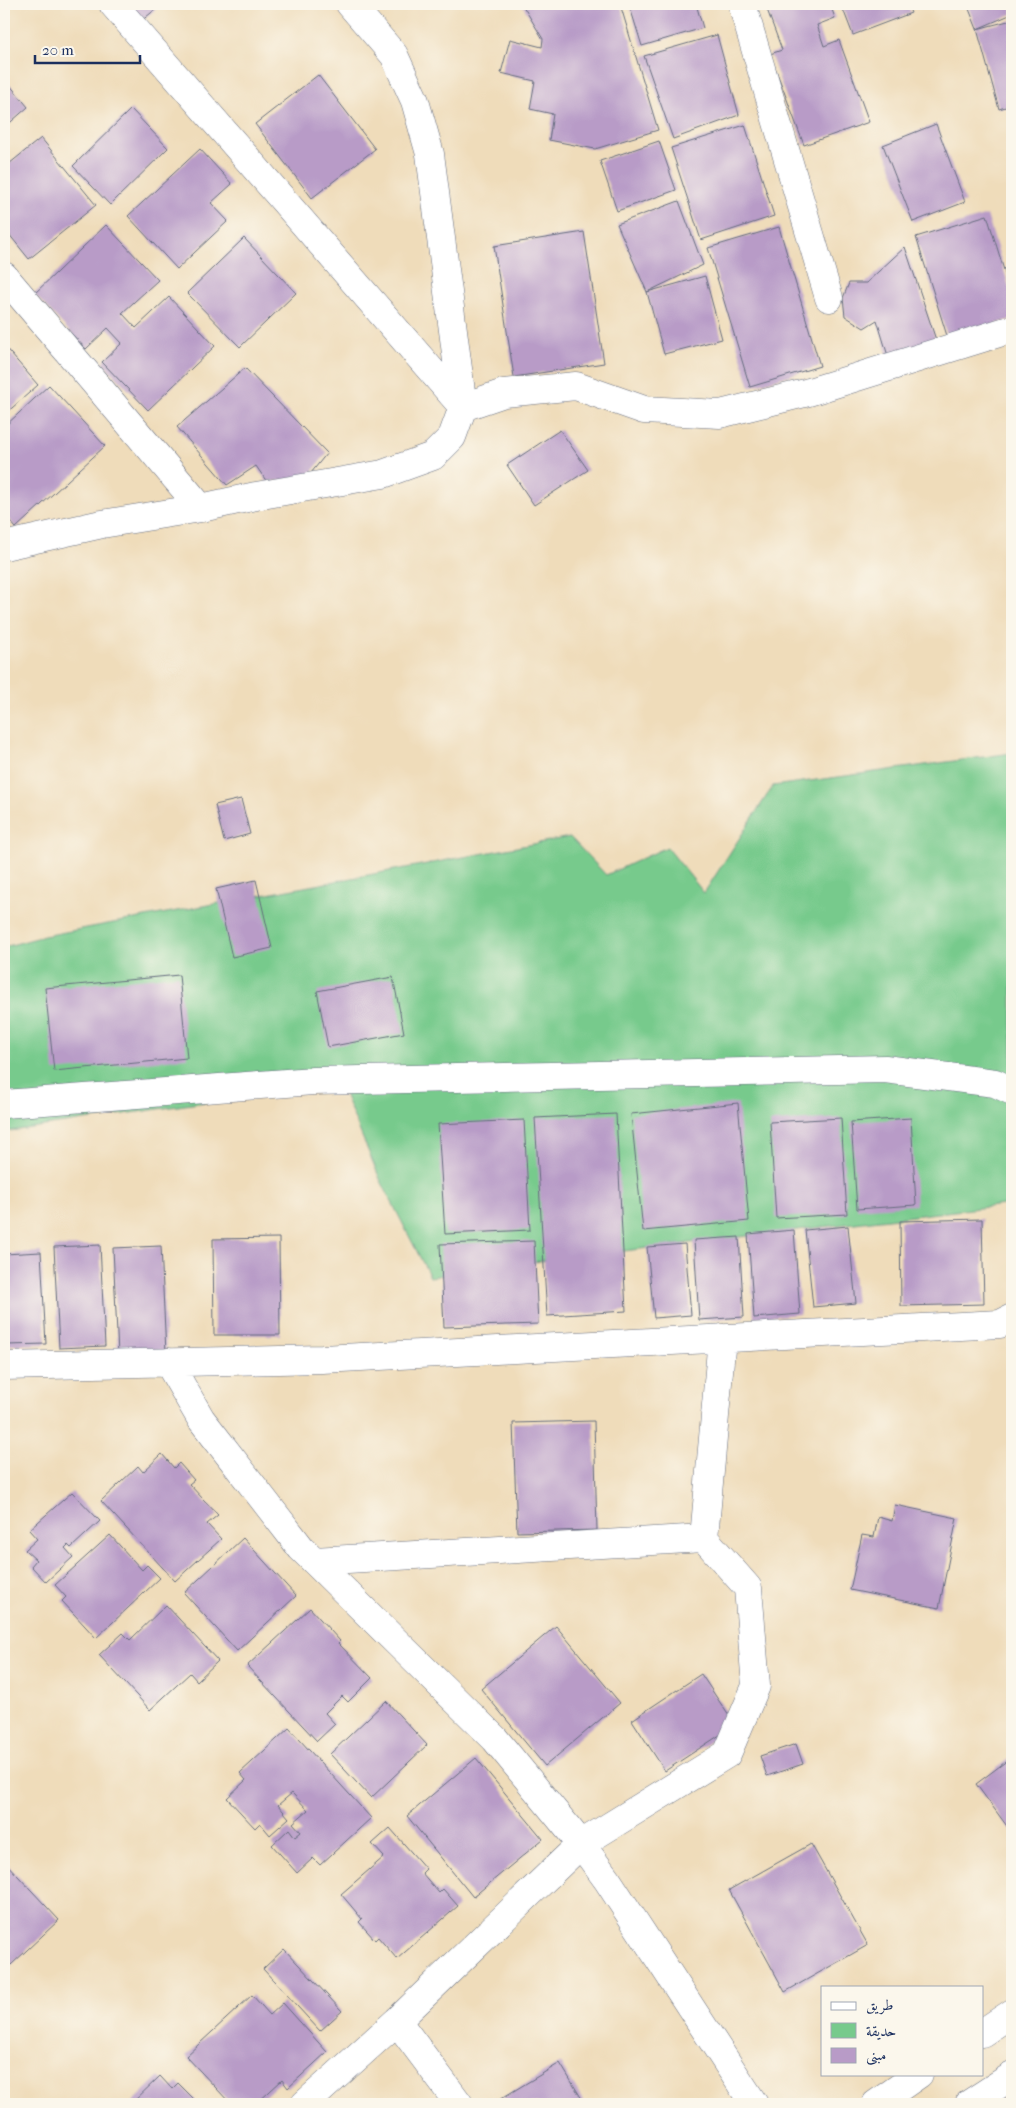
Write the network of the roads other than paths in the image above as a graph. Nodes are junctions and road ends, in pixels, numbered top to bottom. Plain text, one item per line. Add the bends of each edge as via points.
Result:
1 (113, 4) edge
2 (350, 4) edge
3 (742, 4) edge
4 (4, 276) edge
5 (828, 298) dead end
6 (1012, 329) edge
7 (463, 407) junction
8 (201, 508) junction
9 (4, 546) edge
10 (1012, 1091) edge
11 (4, 1104) edge
12 (1012, 1318) edge
13 (722, 1338) junction
14 (168, 1362) junction
15 (4, 1366) edge
16 (704, 1538) junction
17 (314, 1561) junction
18 (581, 1844) junction
19 (1012, 2013) edge
20 (397, 2021) junction
21 (984, 2031) edge
22 (915, 2076) edge
23 (1012, 2076) edge
24 (304, 2104) edge
25 (459, 2104) edge
26 (754, 2104) edge
27 (876, 2104) edge
28 (968, 2104) edge

1 - 7 street
2 - 7 street via 394,55 415,101 430,154
3 - 5 street
4 - 8 street
6 - 7 street via 809,392 720,414 644,410 576,386 504,393
7 - 8 street via 452,436 433,456 384,474
8 - 9 street via 102,524
10 - 11 street via 995,1083 885,1069 313,1081
12 - 13 street via 1000,1324
13 - 14 street via 322,1359
13 - 16 street
14 - 15 street
14 - 17 street via 201,1419
16 - 17 street
16 - 18 street via 748,1588 756,1686 727,1754
17 - 18 street via 495,1739
18 - 20 street
18 - 26 street
19 - 21 street
20 - 24 street
20 - 25 street
22 - 27 street
23 - 28 street

